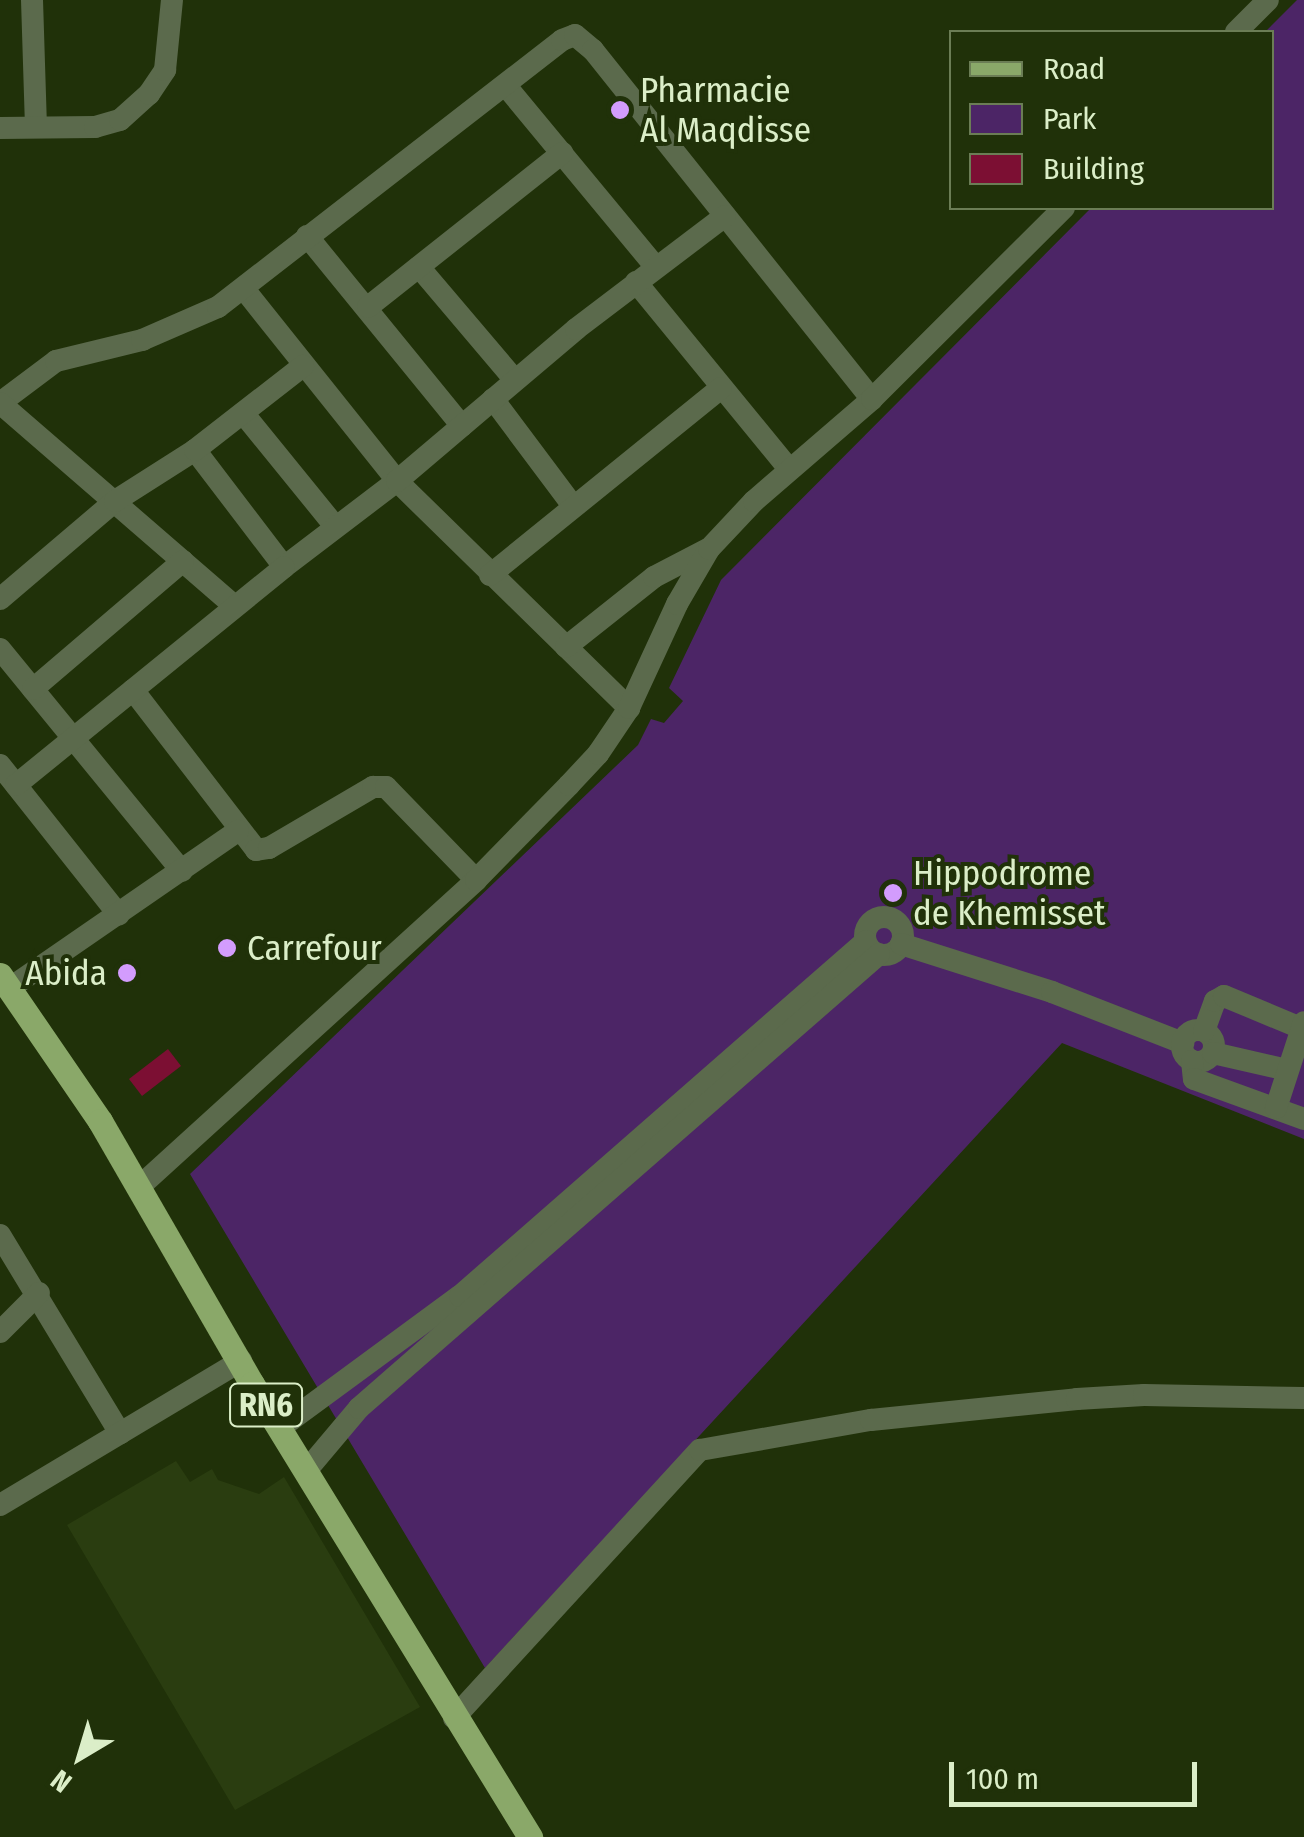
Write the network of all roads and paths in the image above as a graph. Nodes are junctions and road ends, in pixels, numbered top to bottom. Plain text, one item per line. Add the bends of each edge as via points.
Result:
1 (32, 0) edge
2 (172, 0) edge
3 (1268, 0) edge
4 (1238, 30) edge
5 (506, 86) junction
6 (0, 128) edge
7 (36, 128) junction
8 (562, 153) junction
9 (1062, 210) edge
10 (725, 216) junction
11 (307, 236) junction
12 (419, 267) junction
13 (656, 267) junction
14 (636, 282) junction
15 (244, 289) junction
16 (368, 307) junction
17 (303, 366) junction
18 (515, 380) junction
19 (721, 388) junction
20 (493, 399) junction
21 (872, 399) junction
22 (0, 403) edge
23 (242, 413) junction
24 (462, 426) junction
25 (194, 450) junction
26 (789, 469) junction
27 (396, 481) junction
28 (115, 501) junction
29 (573, 506) junction
30 (334, 526) junction
31 (709, 549) junction
32 (183, 561) junction
33 (284, 566) junction
34 (490, 575) junction
35 (0, 600) edge
36 (233, 605) junction
37 (566, 648) junction
38 (0, 649) edge
39 (34, 689) junction
40 (133, 690) junction
41 (629, 708) junction
42 (74, 736) junction
43 (0, 765) edge
44 (16, 785) junction
45 (238, 831) junction
46 (182, 871) junction
47 (476, 880) junction
48 (119, 915) junction
49 (901, 944) junction
50 (872, 948) junction
51 (5, 982) edge
52 (1303, 1025) edge
53 (1198, 1047) junction
54 (1287, 1070) junction
55 (1276, 1108) junction
56 (1304, 1118) edge
57 (138, 1188) junction
58 (0, 1235) edge
59 (39, 1293) junction
60 (0, 1332) edge
61 (240, 1361) junction
62 (1304, 1398) edge
63 (280, 1428) junction
64 (120, 1433) junction
65 (306, 1471) junction
66 (0, 1505) edge
67 (454, 1718) junction
68 (530, 1837) edge

1 - 7 street
2 - 7 street via 165,70 138,104 103,126
3 - 4 street
5 - 8 street
5 - 10 street via 566,36 579,36
5 - 11 street
6 - 7 street
8 - 12 street
8 - 13 street
9 - 21 street
10 - 13 street
10 - 21 street
11 - 15 street
11 - 16 street
12 - 16 street
12 - 18 street
13 - 14 street
14 - 18 street
14 - 19 street
15 - 17 street
15 - 22 street via 142,340 56,361
16 - 24 street
17 - 23 street
17 - 27 street
18 - 20 street
19 - 26 street
19 - 29 street
20 - 24 street
20 - 29 street
21 - 26 street
22 - 28 street
23 - 25 street
23 - 30 street
24 - 27 street
25 - 28 street
25 - 33 street
26 - 31 street
27 - 30 street
27 - 34 street
28 - 32 street
28 - 35 street
29 - 34 street
30 - 33 street
31 - 37 street via 654,577
31 - 41 street
32 - 36 street
32 - 39 street
33 - 36 street
34 - 37 street
36 - 40 street
37 - 41 street
38 - 39 street
39 - 42 street
40 - 42 street
40 - 45 street
41 - 47 street via 598,754
42 - 44 street
42 - 46 street
43 - 44 street
44 - 48 street
45 - 46 street
45 - 47 street via 263,851 372,787 386,787
46 - 48 street
47 - 57 street
48 - 51 street
49 - 50 street via 892,953
49 - 50 street via 902,928 884,916 867,926
49 - 53 street
50 - 63 street via 460,1296
50 - 65 street via 360,1408
51 - 57 main road, RN6
52 - 53 street via 1224,996 1215,1001
52 - 54 street
53 - 54 street
53 - 55 street via 1194,1078
54 - 55 street
55 - 56 street
57 - 61 main road, RN6
58 - 59 street
59 - 60 street
59 - 64 street
61 - 63 main road, RN6
61 - 64 street
62 - 67 street via 1078,1399 871,1420 700,1450
63 - 65 main road, RN6
64 - 66 street
65 - 67 main road, RN6
67 - 68 main road, RN6

